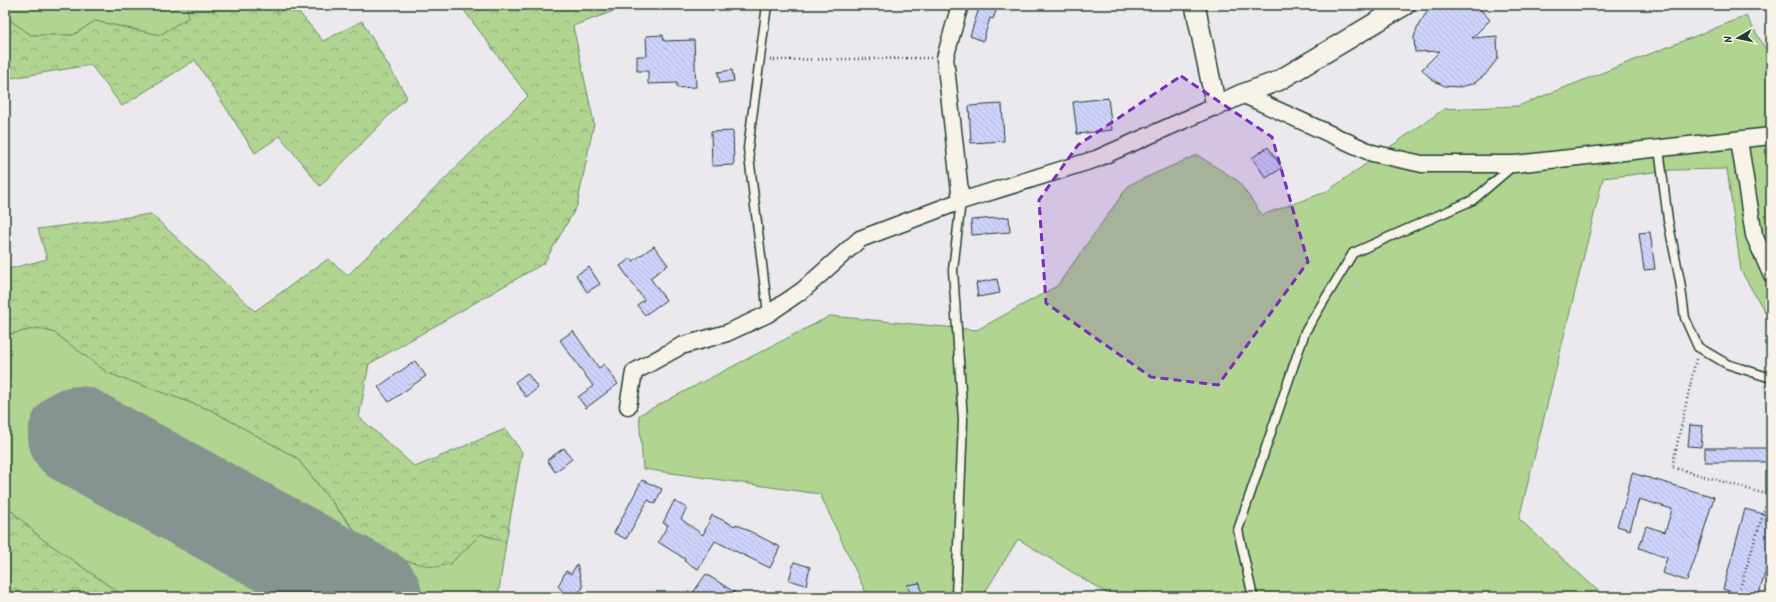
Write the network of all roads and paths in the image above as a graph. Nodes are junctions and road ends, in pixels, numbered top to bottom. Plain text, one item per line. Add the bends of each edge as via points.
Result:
1 (767, 5) edge
2 (960, 5) edge
3 (1195, 5) edge
4 (1405, 5) edge
5 (945, 58) junction
6 (760, 60) junction
7 (1242, 94) junction
8 (1216, 106) junction
9 (1771, 136) edge
10 (1739, 140) junction
11 (1659, 148) junction
12 (1515, 164) junction
13 (961, 201) junction
14 (1771, 274) edge
15 (768, 314) junction
16 (1698, 347) junction
17 (1771, 378) edge
18 (628, 406) dead end
19 (1740, 588) dead end
20 (956, 597) edge
21 (1252, 597) edge

1 - 6 lane
2 - 5 street
3 - 8 street
4 - 7 street via 1278,81
5 - 6 path
5 - 13 street
6 - 15 lane via 748,148
7 - 8 street
7 - 12 street via 1372,153 1422,164
8 - 13 street via 1096,159
9 - 10 street
10 - 11 street
10 - 14 street via 1754,234
11 - 12 street
11 - 16 lane via 1685,318
12 - 21 lane via 1473,200 1354,253 1305,332 1238,530
13 - 15 street via 860,239 803,290
13 - 20 lane via 952,270 963,420
15 - 18 street via 727,333 681,346 634,372
16 - 17 lane via 1726,364
16 - 19 path via 1672,468 1769,496

